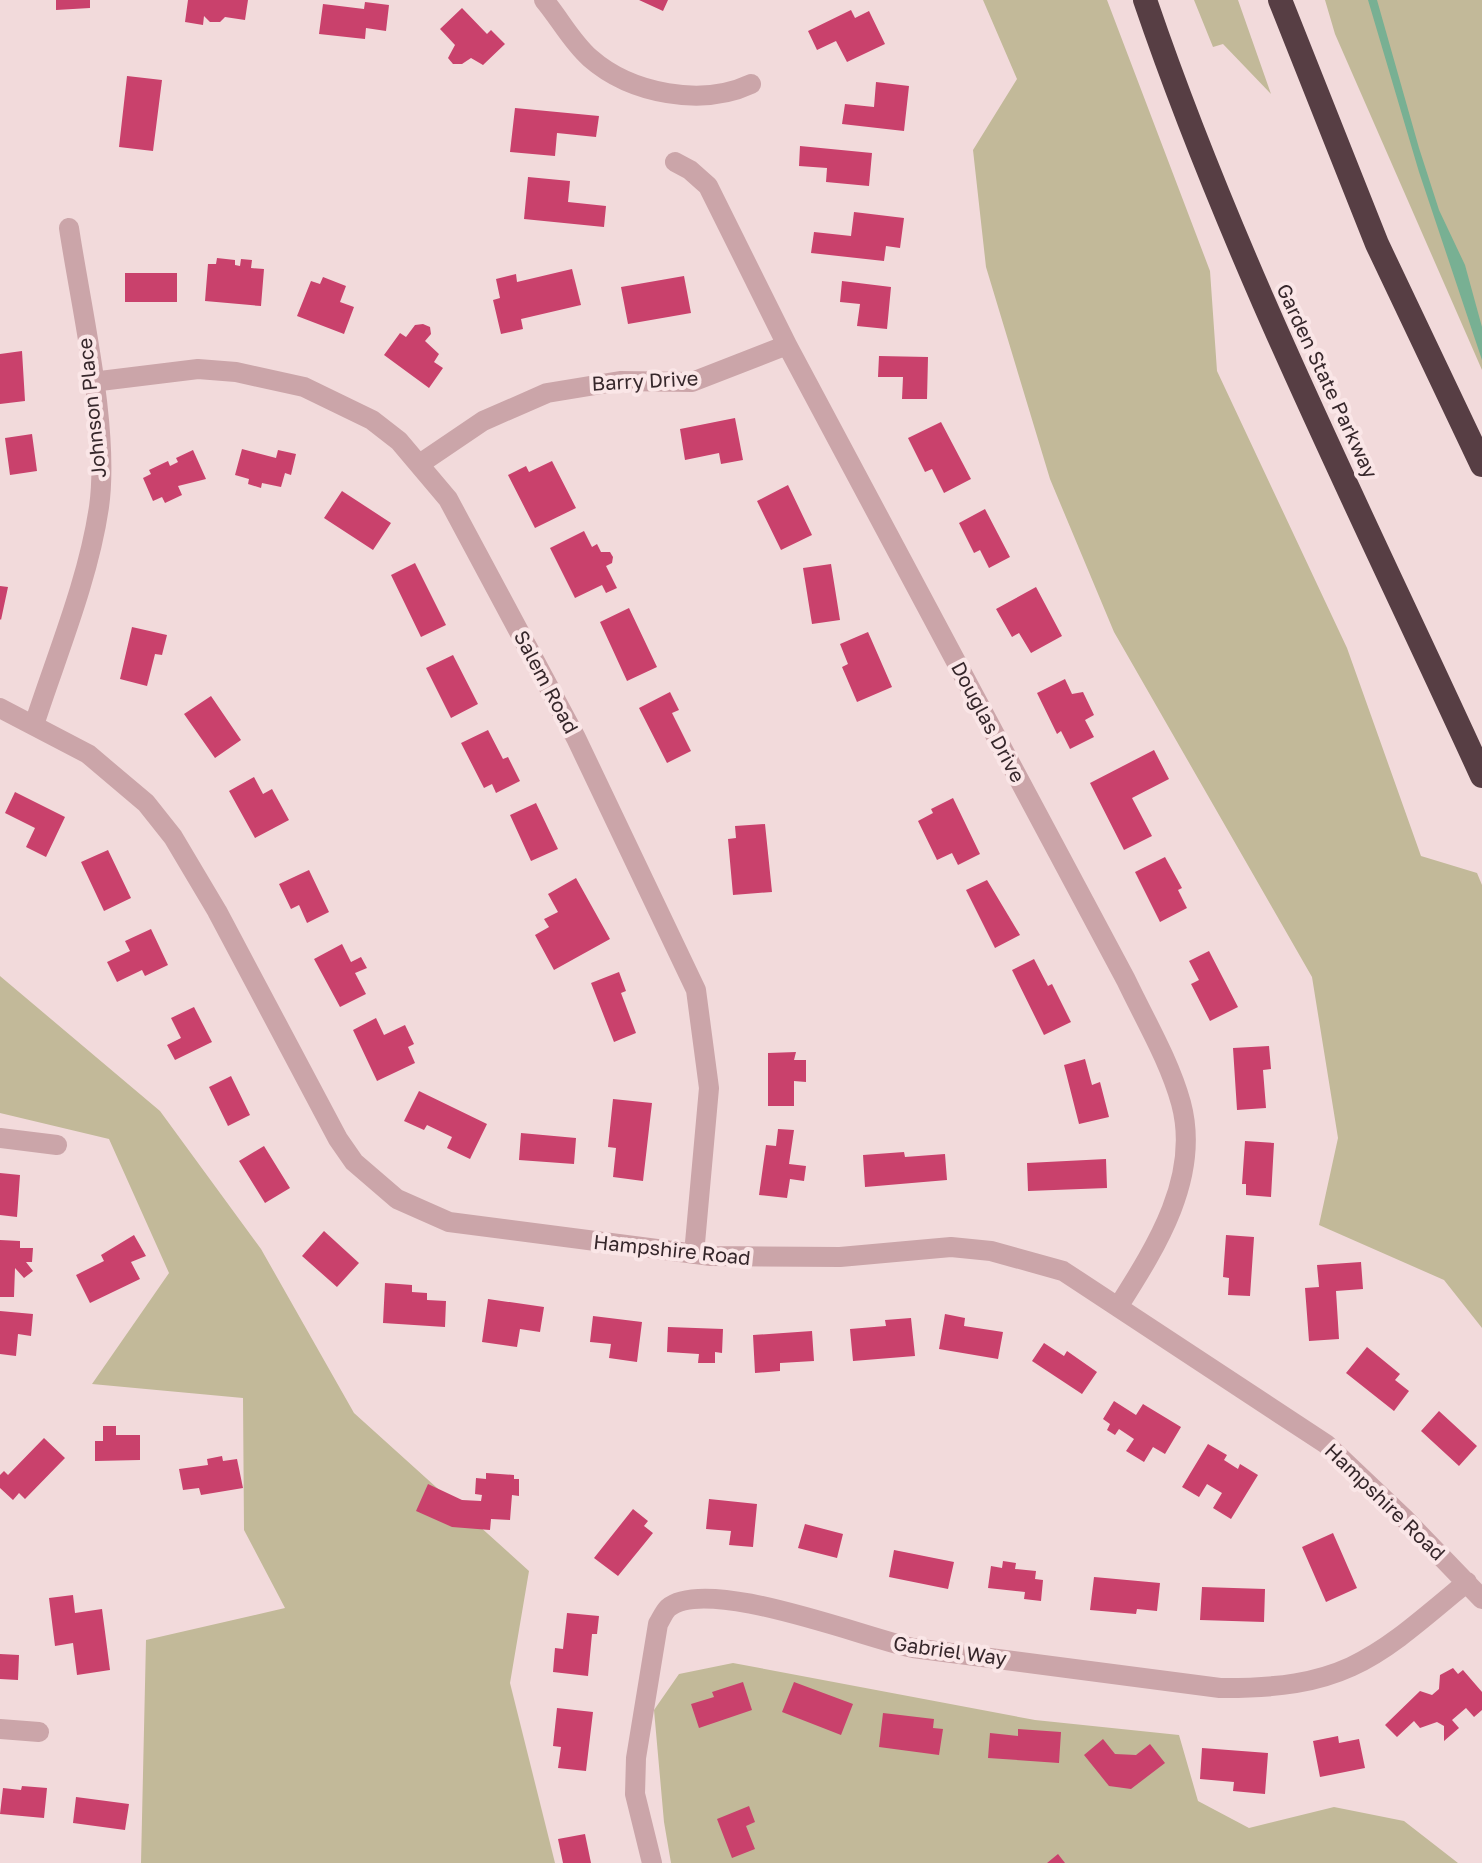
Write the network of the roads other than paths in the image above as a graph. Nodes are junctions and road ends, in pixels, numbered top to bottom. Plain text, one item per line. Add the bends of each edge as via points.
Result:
1 (544, 0) edge
2 (1145, 0) edge
3 (1280, 0) edge
4 (751, 84) dead end
5 (675, 162) dead end
6 (69, 228) dead end
7 (787, 345) junction
8 (92, 382) junction
9 (421, 463) junction
10 (1482, 465) edge
11 (0, 708) edge
12 (34, 725) junction
13 (1482, 776) edge
14 (0, 1138) edge
15 (57, 1145) dead end
16 (694, 1254) junction
17 (1118, 1307) junction
18 (1467, 1582) junction
19 (1482, 1599) edge
20 (0, 1729) edge
21 (39, 1732) dead end
22 (652, 1863) edge

1 - 4 street via 591,59 634,84 706,97
2 - 13 highway, Garden State Parkway via 1244,256
3 - 10 highway via 1377,244
5 - 7 street, Douglas Drive via 708,186
6 - 8 street, Johnson Place
7 - 9 street, Barry Drive via 692,382 620,381 547,393 483,421
7 - 17 street, Douglas Drive via 1126,980 1175,1085 1186,1131 1181,1184 1146,1262
8 - 9 street, Salem Road via 198,369 268,377 304,387 361,414
8 - 12 street, Johnson Place via 101,470 99,506
9 - 16 street, Salem Road via 448,499 576,738 696,990 709,1088
11 - 12 street, Hampshire Road
12 - 16 street, Hampshire Road via 118,777 173,837 338,1139 374,1182 422,1213 449,1222
14 - 15 street
16 - 17 street, Hampshire Road via 775,1260 910,1249 991,1251 1063,1271
17 - 18 street, Hampshire Road via 1326,1444
18 - 19 street, Hampshire Road
18 - 22 street, Gabriel Way via 1399,1639 1351,1669 1310,1682 1257,1688 1220,1688 913,1648 822,1620 732,1601 681,1603 668,1608 658,1624 636,1758 635,1794
20 - 21 street

